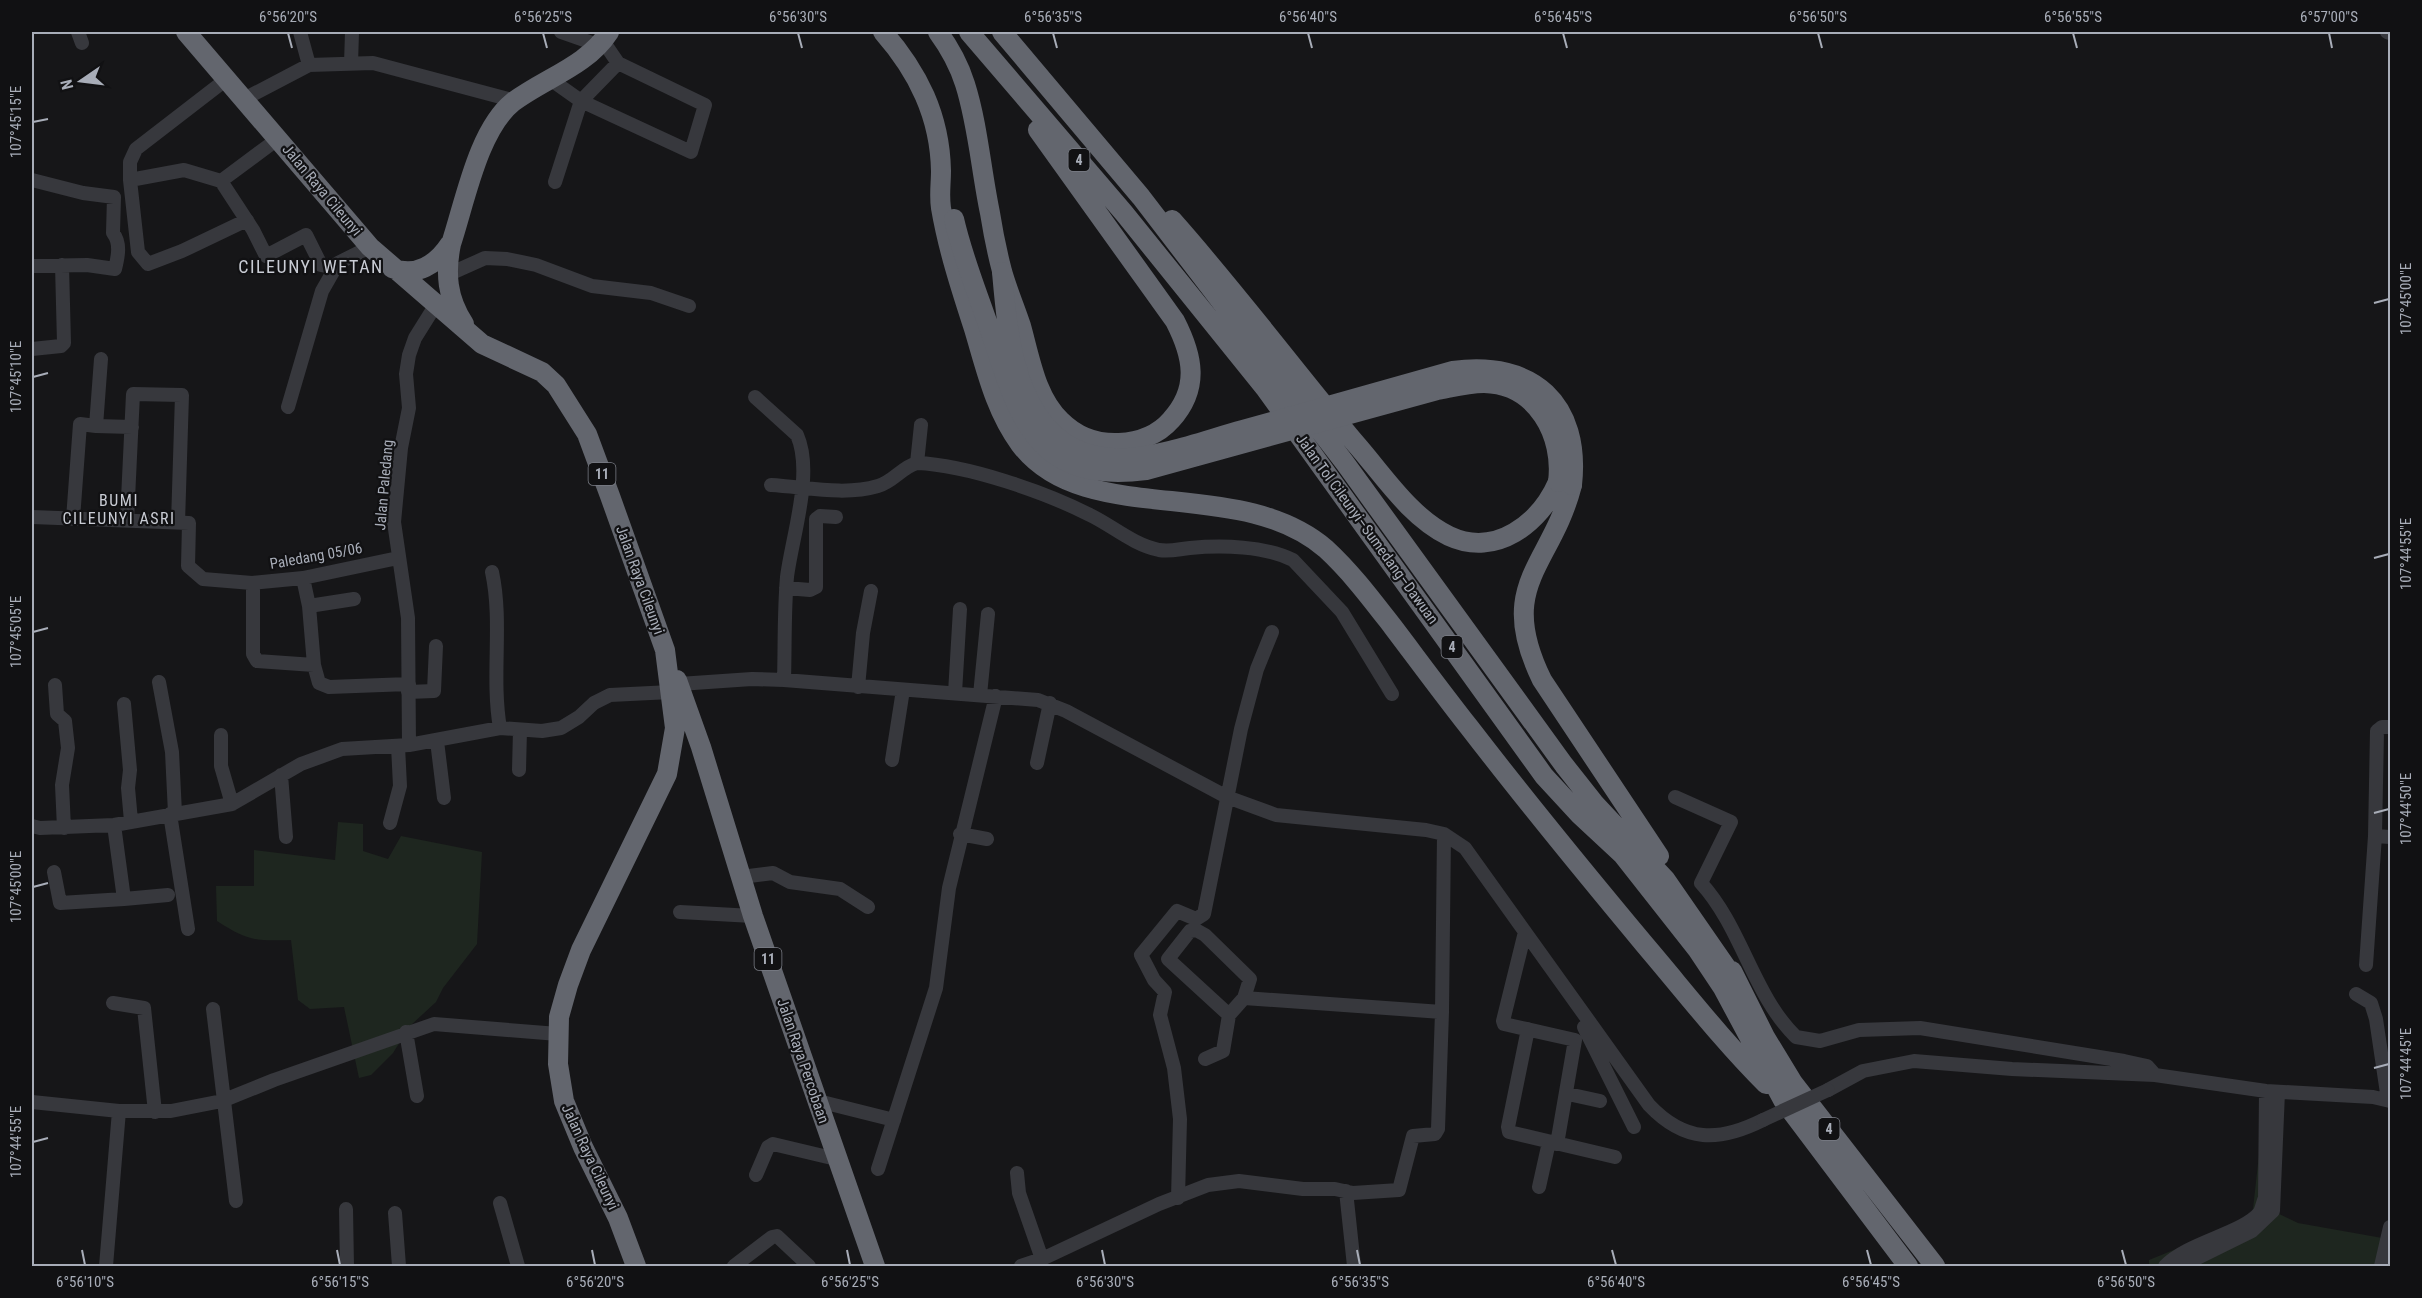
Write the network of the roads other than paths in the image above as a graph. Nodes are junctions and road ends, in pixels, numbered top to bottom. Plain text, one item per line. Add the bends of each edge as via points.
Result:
1 (186, 32) edge
2 (300, 32) edge
3 (352, 32) edge
4 (561, 32) edge
5 (883, 32) edge
6 (897, 32) edge
7 (922, 32) edge
8 (938, 32) edge
9 (968, 32) edge
10 (1003, 32) edge
11 (603, 39) edge
12 (618, 63) junction
13 (351, 64) junction
14 (309, 65) junction
15 (228, 78) junction
16 (550, 78) junction
17 (924, 89) junction
18 (246, 98) junction
19 (516, 101) junction
20 (581, 101) junction
21 (279, 138) junction
22 (979, 154) junction
23 (941, 171) junction
24 (32, 180) edge
25 (130, 180) junction
26 (221, 182) junction
27 (555, 182) dead end
28 (247, 220) junction
29 (451, 243) junction
30 (370, 247) junction
31 (62, 265) junction
32 (32, 266) edge
33 (335, 268) junction
34 (392, 268) junction
35 (1002, 272) junction
36 (1208, 272) junction
37 (447, 275) junction
38 (435, 306) junction
39 (689, 306) dead end
40 (482, 344) junction
41 (32, 349) edge
42 (101, 359) dead end
43 (755, 397) dead end
44 (288, 407) dead end
45 (921, 425) dead end
46 (96, 426) junction
47 (132, 427) junction
48 (916, 463) junction
49 (1565, 484) junction
50 (771, 485) dead end
51 (802, 489) junction
52 (32, 517) edge
53 (836, 517) dead end
54 (73, 519) junction
55 (127, 520) junction
56 (178, 523) junction
57 (398, 558) junction
58 (492, 572) dead end
59 (303, 578) junction
60 (786, 588) junction
61 (253, 590) dead end
62 (871, 591) dead end
63 (354, 599) dead end
64 (309, 606) junction
65 (960, 609) dead end
66 (988, 614) dead end
67 (1272, 632) dead end
68 (436, 646) dead end
69 (665, 650) joint
70 (314, 665) junction
71 (784, 680) junction
72 (159, 682) dead end
73 (55, 685) dead end
74 (858, 687) junction
75 (408, 688) junction
76 (675, 688) junction
77 (903, 690) junction
78 (955, 693) junction
79 (1392, 694) dead end
80 (980, 695) junction
81 (996, 696) junction
82 (1050, 703) junction
83 (124, 704) dead end
84 (2391, 727) edge
85 (500, 728) junction
86 (520, 730) junction
87 (221, 735) dead end
88 (437, 741) junction
89 (403, 746) junction
90 (701, 747) junction
91 (672, 751) junction
92 (892, 760) dead end
93 (1037, 763) dead end
94 (519, 770) dead end
95 (280, 775) junction
96 (2376, 777) junction
97 (2391, 777) edge
98 (1227, 797) junction
99 (1675, 797) dead end
100 (444, 798) dead end
101 (232, 804) junction
102 (173, 813) junction
103 (131, 821) junction
104 (390, 823) dead end
105 (114, 825) junction
106 (32, 826) edge
107 (64, 828) junction
108 (960, 834) junction
109 (1444, 834) junction
110 (2375, 836) junction
111 (286, 837) dead end
112 (2391, 837) edge
113 (987, 839) dead end
114 (54, 872) dead end
115 (741, 878) junction
116 (168, 895) dead end
117 (124, 900) junction
118 (868, 907) dead end
119 (680, 912) dead end
120 (753, 916) junction
121 (188, 929) dead end
122 (1525, 932) junction
123 (2366, 965) dead end
124 (1737, 983) junction
125 (1567, 993) junction
126 (2356, 994) dead end
127 (1244, 998) junction
128 (113, 1003) dead end
129 (213, 1009) dead end
130 (1442, 1012) junction
131 (1229, 1015) junction
132 (2391, 1015) edge
133 (2376, 1019) junction
134 (1528, 1029) junction
135 (406, 1032) junction
136 (558, 1034) junction
137 (1205, 1059) dead end
138 (2155, 1075) junction
139 (2272, 1092) junction
140 (1568, 1094) junction
141 (417, 1096) dead end
142 (1783, 1100) junction
143 (222, 1101) junction
144 (818, 1101) junction
145 (1600, 1101) dead end
146 (2389, 1101) edge
147 (32, 1102) edge
148 (118, 1111) junction
149 (154, 1112) junction
150 (894, 1120) junction
151 (1634, 1127) dead end
152 (1553, 1143) junction
153 (1615, 1156) dead end
154 (836, 1159) junction
155 (878, 1169) dead end
156 (1017, 1173) dead end
157 (756, 1175) dead end
158 (1539, 1187) dead end
159 (1346, 1191) junction
160 (1178, 1198) junction
161 (2270, 1198) junction
162 (236, 1202) dead end
163 (500, 1203) dead end
164 (346, 1209) dead end
165 (394, 1213) dead end
166 (2391, 1227) edge
167 (1042, 1259) junction
168 (106, 1266) edge
169 (346, 1266) edge
170 (399, 1266) edge
171 (518, 1266) edge
172 (636, 1266) edge
173 (734, 1266) edge
174 (809, 1266) edge
175 (875, 1266) edge
176 (1021, 1266) edge
177 (1354, 1266) edge
178 (1908, 1266) edge
179 (1935, 1266) edge
180 (2165, 1266) edge
181 (2181, 1266) edge
182 (2381, 1266) edge

1 - 15 highway, Jalan Raya Cileunyi / 11
2 - 14 street
3 - 13 street
4 - 11 street
5 - 17 highway
6 - 17 highway
7 - 22 highway via 957,91
8 - 22 highway via 965,84
9 - 35 highway, bridge via 1175,321 1191,360 1192,378 1188,396 1166,426 1149,437 1109,443 1091,440 1060,421 1040,388
9 - 142 highway, Jalan Tol Cileunyi–Sumedang–Dawuan / 4 via 1124,213 1265,388 1544,776 1623,855 1697,949 1723,988
10 - 36 highway
11 - 12 street
11 - 16 highway, 11 via 590,55
12 - 20 street
12 - 20 street via 705,105 691,152
13 - 14 street
13 - 19 street via 374,63
14 - 18 street
15 - 18 highway, Jalan Raya Cileunyi / 11
15 - 25 street via 136,149 130,162
16 - 19 highway, 11
16 - 20 street
17 - 23 highway
18 - 21 highway, Jalan Raya Cileunyi / 11
19 - 29 highway, 11 via 490,129
20 - 27 street
21 - 26 street
21 - 30 highway, Jalan Raya Cileunyi / 11
22 - 35 highway
23 - 49 highway, bridge via 964,261 1009,390 1026,425 1055,454 1076,465 1123,473 1146,470 1437,390 1486,383 1527,397 1542,412 1557,443
23 - 142 highway via 940,203 949,246 994,394 1007,426 1040,465 1067,481 1112,494 1253,512 1296,528 1326,549 1371,599 1536,813 1705,1018
24 - 31 street via 114,197 113,233 119,254 115,269
25 - 26 street via 184,170
25 - 28 street via 138,252 148,264
26 - 28 street
28 - 33 street via 266,256 306,236 321,265
29 - 34 highway via 440,260 423,269 406,272
29 - 37 highway, 11
30 - 33 street
30 - 34 highway, Jalan Raya Cileunyi / 11
31 - 32 street
31 - 41 street via 63,343
33 - 44 street via 322,291
34 - 38 highway, Jalan Raya Cileunyi / 11
35 - 49 highway, bridge via 1009,329 1025,391 1048,428 1083,453 1105,458 1158,453 1453,371 1487,368 1518,375 1554,401 1572,438 1575,460
36 - 49 highway via 1378,470 1435,528 1467,541 1509,537 1540,514
36 - 124 highway, Jalan Tol Cileunyi–Sumedang–Dawuan / 4 via 1564,765 1665,879
37 - 39 street via 484,258 507,259 536,265 592,286 651,293
37 - 40 highway, 11 via 455,309
38 - 40 highway, Jalan Raya Cileunyi / 11
38 - 57 street, Jalan Paledang via 415,338 406,374 409,408 394,522
40 - 69 highway, Jalan Raya Cileunyi / 11 via 542,372 568,399 587,434
42 - 46 street
43 - 51 street via 797,435
45 - 48 street
46 - 47 street
46 - 54 street via 80,424
47 - 55 street
47 - 56 street via 133,394 182,395
48 - 51 street via 880,486
48 - 79 street via 943,464 1048,496 1102,521 1125,537 1161,550 1226,547 1283,555 1293,560 1342,612
49 - 124 highway via 1568,502 1529,580 1523,608 1531,657 1587,750 1714,929
50 - 51 street
51 - 60 street
52 - 54 street
53 - 60 street via 816,519 816,587 810,591
54 - 55 street
55 - 56 street
56 - 59 street, Paledang 05/06 via 189,523 188,566 203,579 252,583
57 - 59 street, Paledang 05/06
57 - 75 street, Jalan Paledang via 408,618
58 - 85 street via 498,644 495,696
59 - 64 street
60 - 71 street
61 - 70 street via 253,654 257,661
62 - 74 street
63 - 64 street
64 - 70 street
65 - 78 street
66 - 80 street
67 - 98 street via 1257,669
68 - 75 street via 434,691
69 - 76 highway, Jalan Raya Percobaan / 11
70 - 75 street via 319,683 329,687
71 - 74 street
71 - 76 street via 752,679
72 - 102 street via 172,753
73 - 107 street via 57,714 65,721 68,748 62,785
74 - 77 street
75 - 89 street, Jalan Paledang
76 - 86 street via 610,694 561,728
76 - 90 highway, Jalan Raya Percobaan / 11
76 - 91 highway, Jalan Raya Cileunyi / 11
77 - 78 street
77 - 92 street
78 - 80 street
80 - 81 street
81 - 82 street
81 - 108 street
82 - 93 street
82 - 98 street
83 - 103 street
84 - 96 street via 2377,731
85 - 86 street
85 - 88 street
86 - 94 street
87 - 101 street via 221,766
88 - 89 street
88 - 100 street
89 - 95 street via 342,749
89 - 104 street, Jalan Paledang via 400,786
90 - 91 highway via 689,744
90 - 115 highway, Jalan Raya Percobaan / 11
91 - 136 highway, Jalan Raya Cileunyi / 11 via 667,774 581,950 568,984
95 - 101 street
95 - 111 street
96 - 97 street
96 - 110 street
98 - 109 street via 1284,817
98 - 160 street via 1204,914 1197,918 1177,911 1141,955 1165,992 1160,1015 1174,1068 1180,1119
99 - 138 street via 1731,822 1701,883 1727,917 1775,1011 1796,1037 1820,1041 1859,1030 1920,1028 2124,1061 2147,1066
101 - 102 street
102 - 103 street
102 - 121 street
103 - 105 street
105 - 107 street
105 - 117 street
106 - 107 street
108 - 113 street
108 - 150 street via 936,988
109 - 122 street via 1465,848
109 - 130 street
110 - 112 street
110 - 123 street
114 - 117 street via 60,903
115 - 118 street via 774,873 790,882 840,889
115 - 120 highway, Jalan Raya Percobaan / 11
116 - 117 street
119 - 120 street
120 - 144 highway, Jalan Raya Percobaan / 11
122 - 125 street
122 - 134 street via 1503,1021
124 - 179 highway, 4 via 1793,1083
125 - 138 street, bridge via 1664,1121 1684,1131 1713,1136 1732,1134 1863,1071 1914,1061
125 - 151 street
126 - 133 street via 2371,1003
127 - 130 street
127 - 131 street
127 - 131 street via 1249,977 1205,935 1190,931 1168,956 1169,960
128 - 149 street via 144,1008
129 - 143 street
130 - 159 street via 1437,1134 1413,1136 1397,1192
131 - 137 street via 1223,1051
132 - 133 street
133 - 146 street
134 - 140 street via 1575,1040
134 - 152 street via 1508,1130
135 - 136 street via 434,1024
135 - 141 street
135 - 143 street
136 - 172 highway, Jalan Raya Cileunyi / 11 via 564,1101
138 - 139 street
139 - 146 street
139 - 161 street
140 - 145 street
140 - 152 street
142 - 178 highway, 4
143 - 149 street
143 - 162 street
144 - 150 street
144 - 154 highway, Jalan Raya Percobaan / 11
147 - 148 street
148 - 149 street
148 - 168 street
150 - 155 street
152 - 153 street
152 - 158 street
154 - 157 street via 773,1144
154 - 175 highway, Jalan Raya Percobaan / 11
156 - 167 street via 1019,1193
159 - 160 street via 1303,1190 1239,1181 1208,1185
159 - 177 street
160 - 167 street
161 - 180 street via 2250,1220 2175,1256
161 - 181 street via 2269,1217 2252,1231
163 - 171 street
164 - 169 street
165 - 170 street
166 - 182 street
167 - 176 street
173 - 174 street via 777,1236

